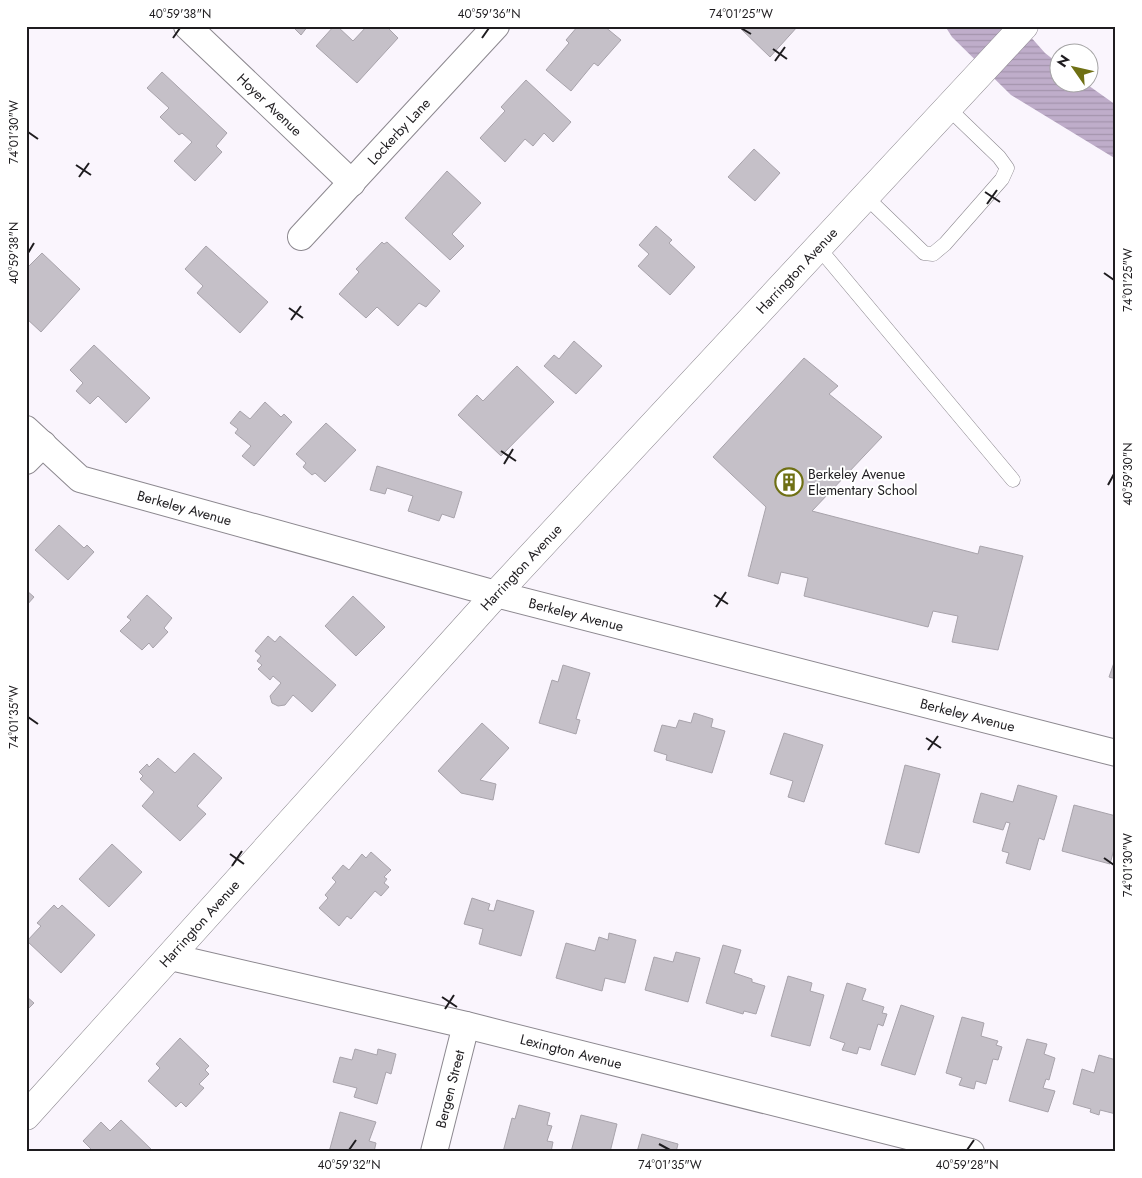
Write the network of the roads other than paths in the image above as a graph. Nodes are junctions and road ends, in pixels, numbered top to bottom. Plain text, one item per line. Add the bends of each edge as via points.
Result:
1 (187, 26) edge
2 (496, 26) edge
3 (1024, 26) edge
4 (947, 107) junction
5 (352, 183) junction
6 (865, 196) junction
7 (301, 237) dead end
8 (818, 247) junction
9 (32, 445) edge
10 (1013, 480) dead end
11 (496, 594) junction
12 (1116, 752) edge
13 (171, 957) junction
14 (466, 1025) junction
15 (26, 1116) edge
16 (434, 1152) edge
17 (971, 1152) edge

1 - 5 street, Hoyer Avenue
2 - 5 street, Lockerby Lane
3 - 4 street, Harrington Avenue
4 - 6 street, Harrington Avenue
4 - 6 lane via 1007,168 1002,179 945,244 933,254 924,254
5 - 7 street, Lockerby Lane
6 - 8 street, Harrington Avenue
8 - 10 lane
8 - 11 street, Harrington Avenue
9 - 11 street, Berkeley Avenue via 80,479
11 - 12 street, Berkeley Avenue
11 - 13 street, Harrington Avenue
13 - 14 street, Lexington Avenue
13 - 15 street, Harrington Avenue
14 - 16 street, Bergen Street
14 - 17 street, Lexington Avenue

